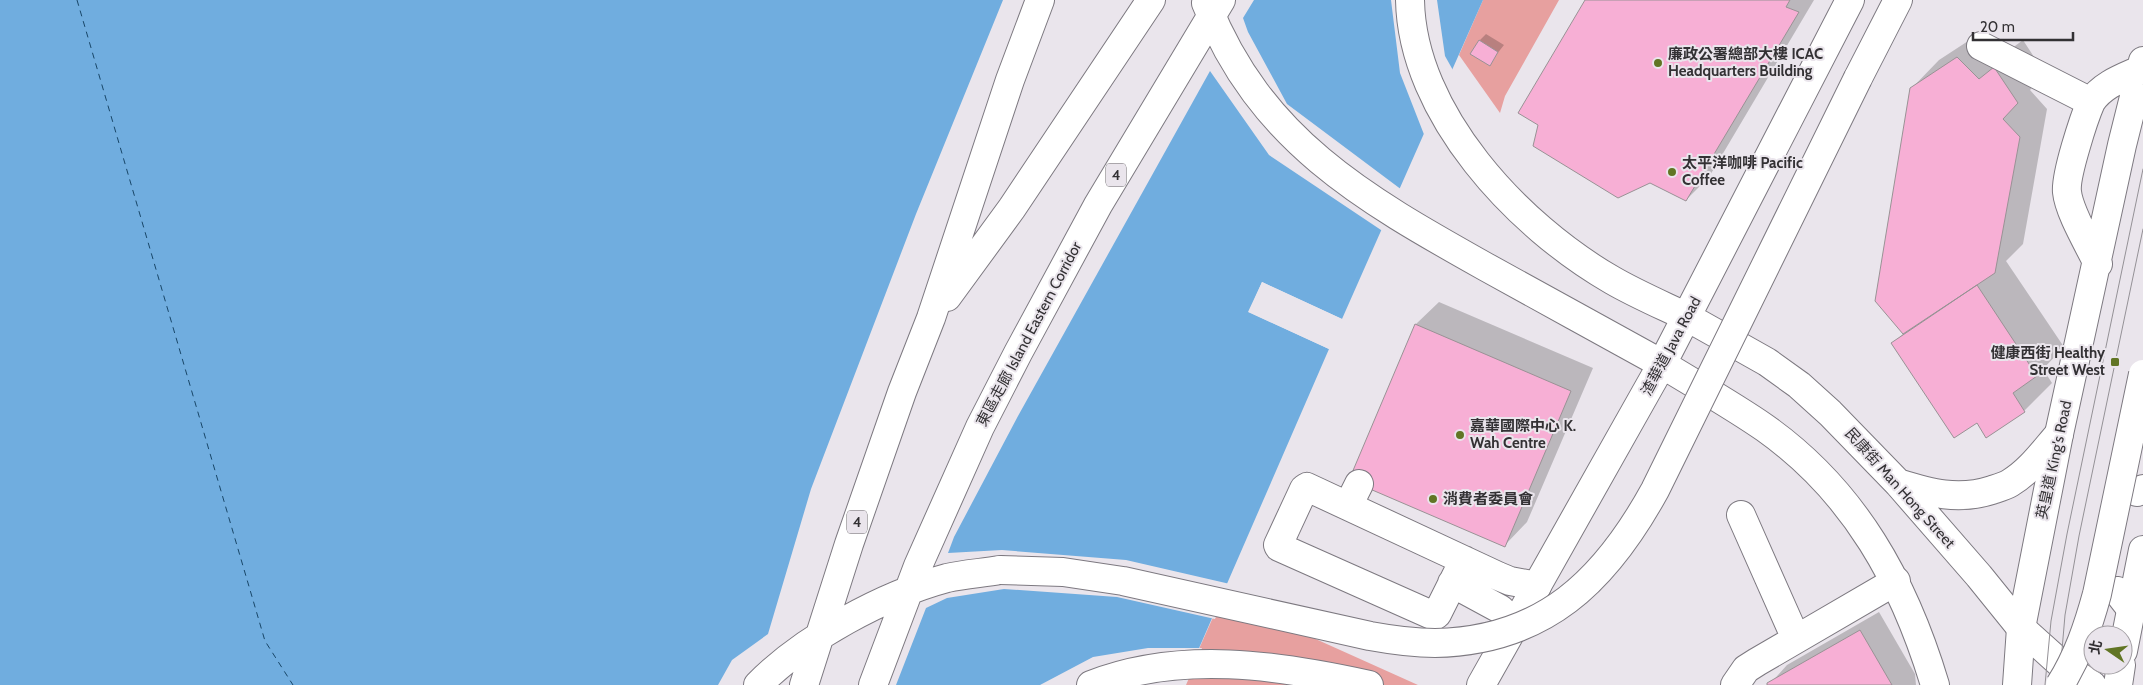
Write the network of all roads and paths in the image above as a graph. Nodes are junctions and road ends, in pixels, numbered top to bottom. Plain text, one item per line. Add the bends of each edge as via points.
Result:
1 (1040, 0) edge
2 (1151, 0) edge
3 (1205, 0) edge
4 (1221, 0) edge
5 (1410, 0) edge
6 (1850, 0) edge
7 (1898, 0) edge
8 (1980, 46) dead end
9 (2141, 65) edge
10 (2091, 102) junction
11 (2098, 264) junction
12 (1687, 317) junction
13 (931, 318) junction
14 (1662, 364) junction
15 (2143, 374) edge
16 (2059, 434) junction
17 (1898, 483) junction
18 (1742, 515) dead end
19 (2143, 550) edge
20 (1458, 571) junction
21 (1896, 581) junction
22 (1537, 586) junction
23 (1515, 623) junction
24 (2124, 625) edge
25 (2020, 628) junction
26 (1796, 639) junction
27 (758, 685) edge
28 (804, 685) edge
29 (873, 685) edge
30 (1091, 685) edge
31 (1369, 685) edge
32 (1481, 685) edge
33 (1735, 685) edge
34 (1935, 685) edge
35 (2017, 685) edge
36 (2060, 685) edge
37 (2092, 685) edge

1 - 13 main road, 4
2 - 13 main road, 4 via 1012,208
3 - 14 main road via 1227,51 1242,75 1282,126 1327,168 1423,232
4 - 29 main road, 東區走廊 Island Eastern Corridor / 4 via 1098,205 980,427 918,566
5 - 12 main road, 民康街 Man Hong Street via 1414,35 1436,97 1456,133 1493,182 1563,246 1611,280
6 - 12 main road, 渣華道 Java Road
7 - 27 main road, bridge via 1656,490 1636,525 1599,572 1557,609 1490,637 1442,643 1404,641 1123,581 1063,572 1000,570 948,578 899,594 835,627
8 - 10 main road
9 - 10 main road via 2106,86
9 - 11 main road, 英皇道 King's Road
10 - 11 main road via 2068,177 2067,192 2070,206
11 - 16 main road, 英皇道 King's Road
12 - 14 main road, 渣華道 Java Road
12 - 17 main road, 民康街 Man Hong Street via 1767,362 1799,386
13 - 28 main road, 4 via 896,410
14 - 21 main road via 1766,429 1809,465 1868,533
14 - 22 main road, 渣華道 Java Road
15 - 36 main road, bridge via 2091,617 2075,660
16 - 17 main road via 2030,467 2009,484 1982,493 1948,496
16 - 25 main road, 英皇道 King's Road
17 - 25 main road, 民康街 Man Hong Street
18 - 26 main road
19 - 24 main road via 2124,600
20 - 20 main road via 1434,616 1278,547 1305,487 1354,495
20 - 22 main road
20 - 23 main road
21 - 26 main road
21 - 34 main road via 1918,632
22 - 23 main road, 渣華道 Java Road
23 - 32 main road, 渣華道 Java Road
25 - 35 main road, 英皇道 King's Road
25 - 37 main road, 民康街 Man Hong Street via 2061,664
26 - 33 main road via 1746,669
30 - 31 main road via 1161,668 1229,664 1308,673

